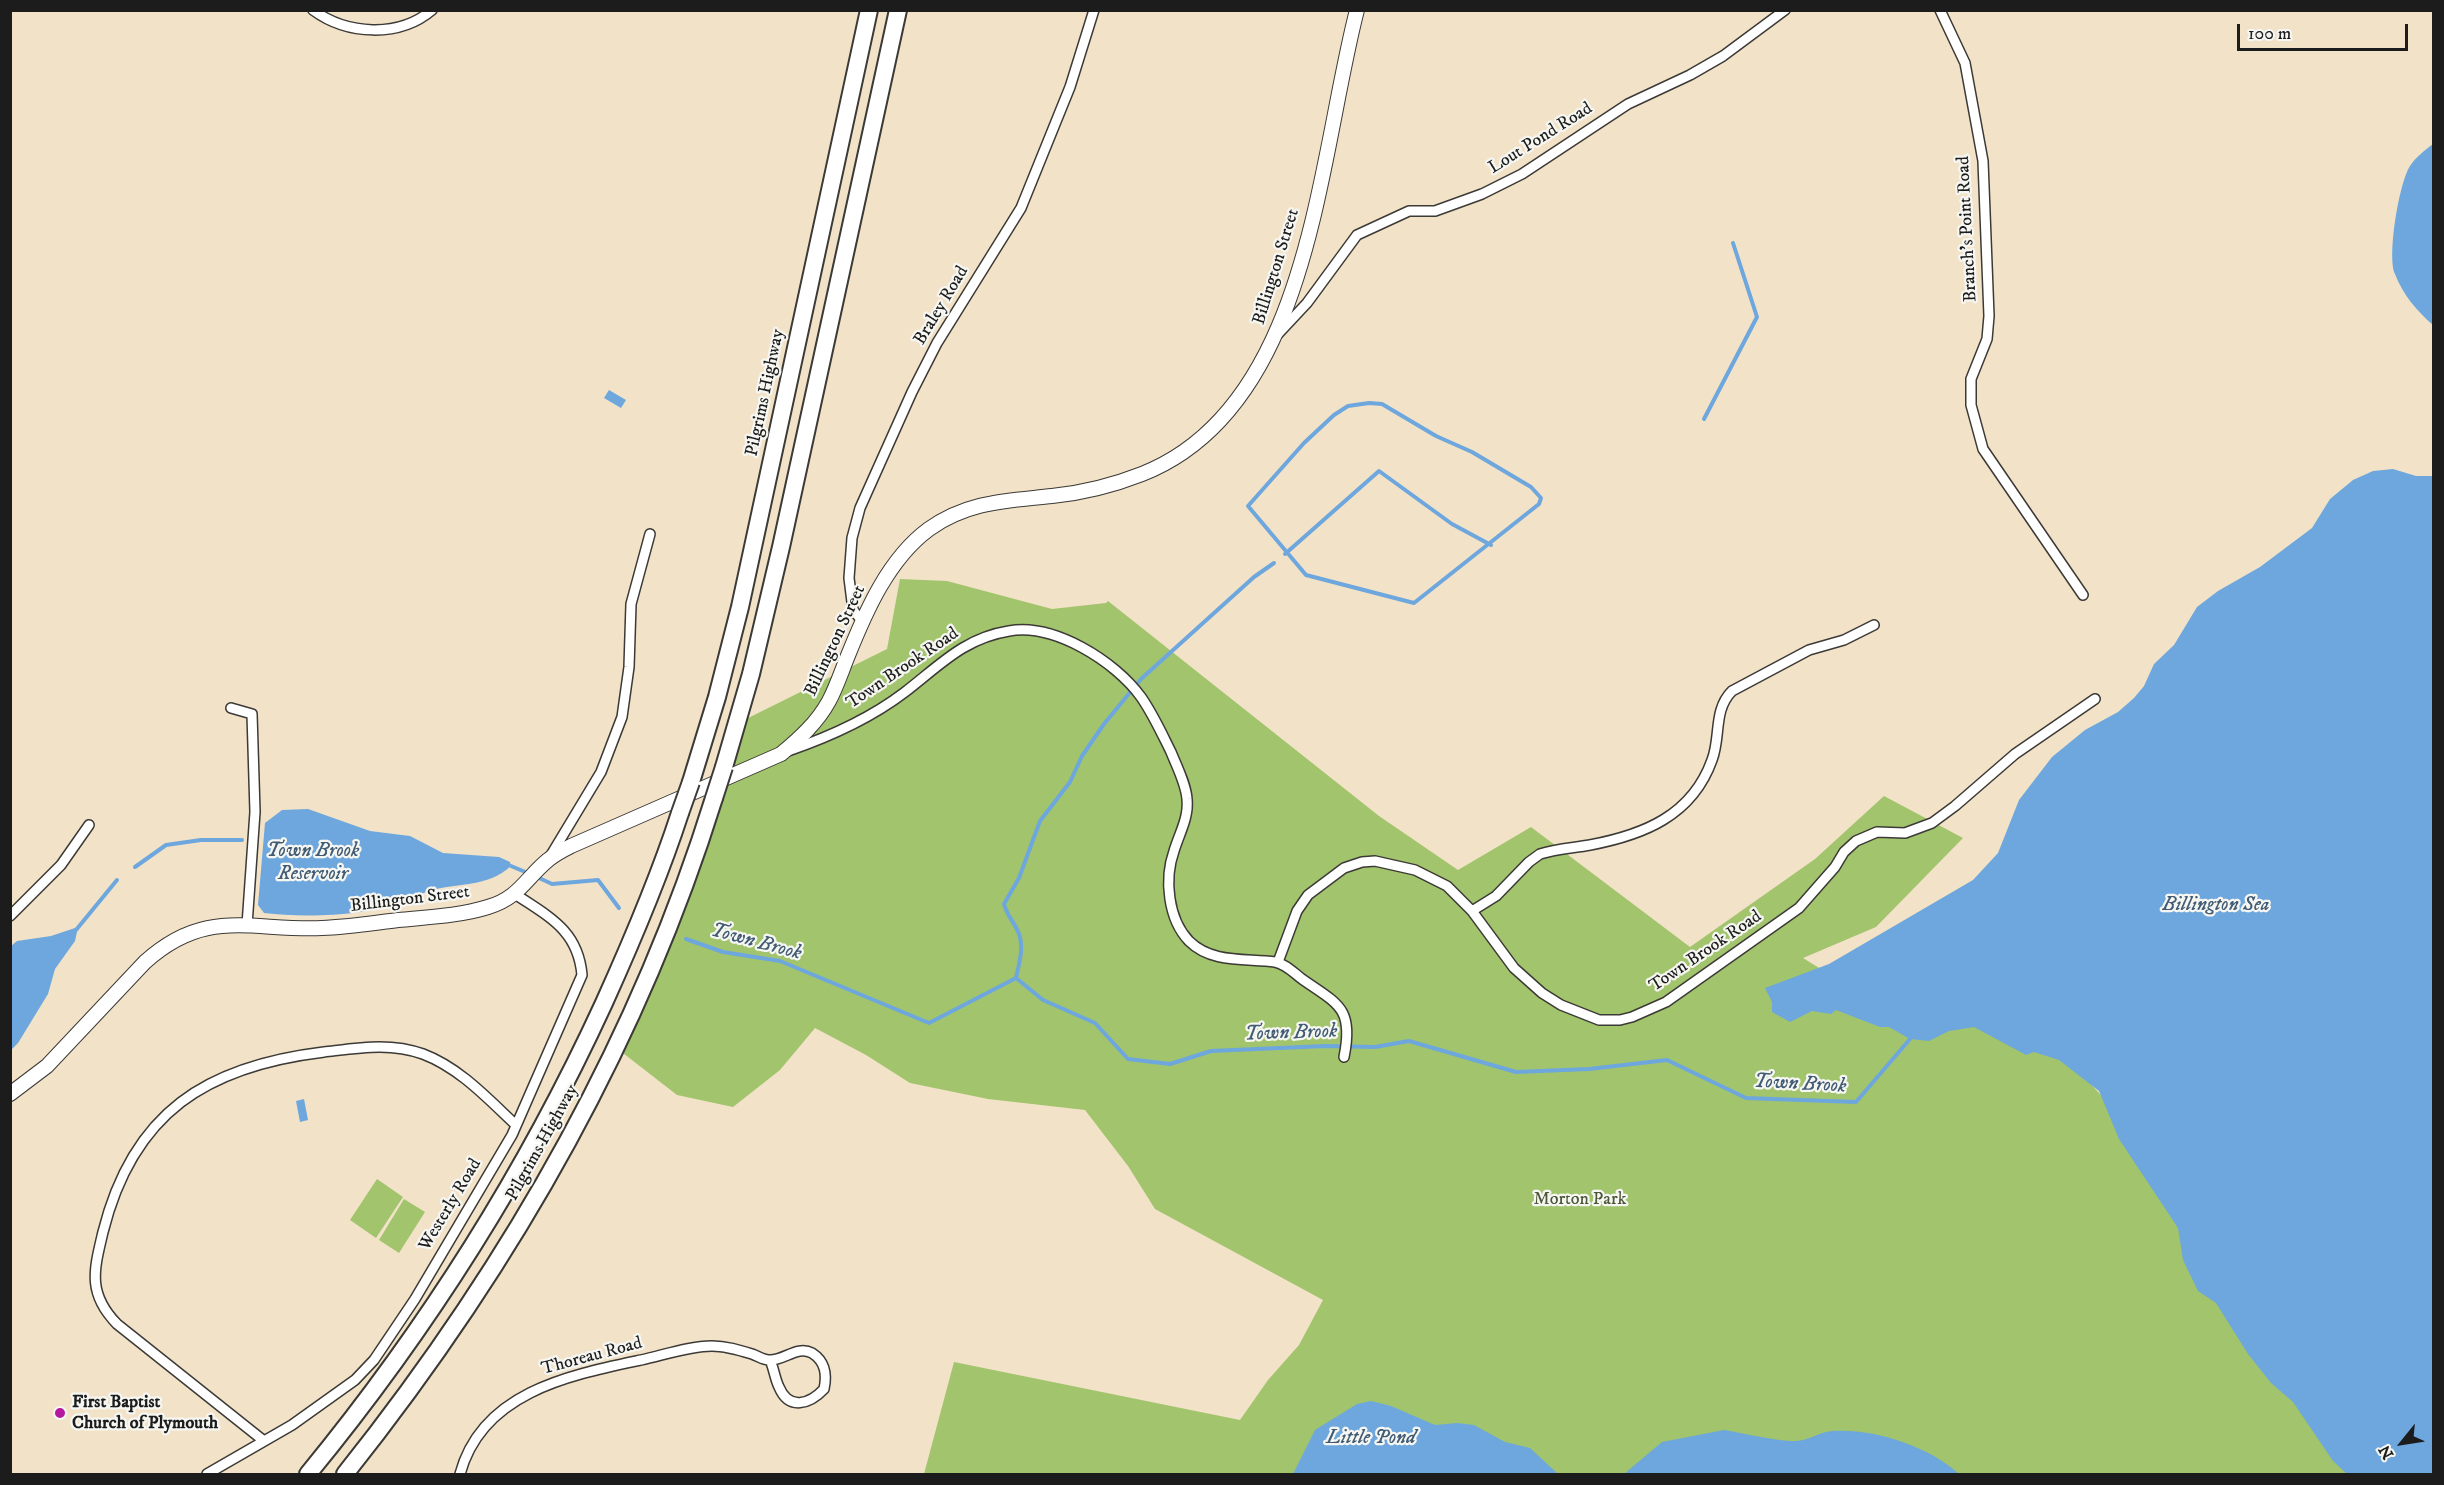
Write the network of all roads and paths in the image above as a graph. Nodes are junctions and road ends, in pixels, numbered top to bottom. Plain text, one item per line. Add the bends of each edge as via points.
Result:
1 (313, 10) edge
2 (432, 10) edge
3 (869, 10) edge
4 (898, 10) edge
5 (1094, 10) edge
6 (1357, 10) edge
7 (1940, 10) edge
8 (1783, 11) edge
9 (1276, 336) junction
10 (650, 534) dead end
11 (2083, 595) dead end
12 (862, 621) junction
13 (1874, 625) dead end
14 (2095, 699) dead end
15 (231, 708) dead end
16 (781, 754) junction
17 (89, 825) dead end
18 (545, 863) junction
19 (519, 891) junction
20 (1472, 911) junction
21 (10, 916) edge
22 (247, 925) junction
23 (1278, 962) junction
24 (1344, 1057) dead end
25 (10, 1094) edge
26 (516, 1125) junction
27 (770, 1360) junction
28 (264, 1441) junction
29 (207, 1474) edge
30 (308, 1474) edge
31 (345, 1474) edge
32 (460, 1474) edge

1 - 2 street via 340,24 370,30 400,27
3 - 30 highway, Pilgrims Highway, bridge via 740,607 717,697 670,844 624,960 555,1106 518,1173 429,1315
4 - 31 highway, Pilgrims Highway, bridge via 752,674 697,853 615,1047 568,1140 462,1318
5 - 12 street, Braley Road via 1070,87 1020,208 937,343 860,508 852,538 849,578 853,610
6 - 9 street, Billington Street via 1304,250
7 - 11 street, Branch's Point Road via 1965,63 1983,161 1989,316 1987,339 1971,379 1971,405 1983,449
8 - 9 street, Lout Pond Road via 1722,56 1628,104 1522,174 1435,212 1409,211 1357,235 1307,303
9 - 12 street, Billington Street via 1232,405 1201,437 1171,460 1113,483 1062,495 990,503 943,520 908,548
10 - 18 street via 632,604 622,717 601,772
12 - 16 street, Billington Street via 829,700 805,733
13 - 20 street via 1844,640 1809,650 1732,691 1720,710 1714,754 1707,772 1690,796 1665,820 1626,837 1540,855 1496,896
14 - 20 street, Town Brook Road via 2015,754 1932,823 1905,832 1878,831 1856,841 1799,908 1666,1002 1643,1013 1608,1021 1561,1005 1514,968
15 - 22 street via 252,714 255,812
16 - 18 street, Billington Street via 600,832
16 - 23 street, Town Brook Road via 827,736 889,702 954,651 975,641 1010,631 1034,630 1061,638 1129,682 1165,739 1187,796 1188,810 1170,866 1170,894 1177,922 1190,941 1212,954
17 - 21 street via 61,865
18 - 19 street, Billington Street
19 - 22 street, Billington Street via 494,905 458,914 320,928
19 - 26 street, Westerly Road via 573,941 582,975
20 - 23 street, Town Brook Road via 1447,886 1426,875 1375,861 1358,862 1328,878 1304,900
22 - 25 street, Billington Street via 202,928 159,949 47,1066
23 - 24 street via 1331,998 1345,1017
26 - 28 street, Westerly Road via 415,1299 374,1360 355,1380
26 - 28 street via 467,1080 438,1061 411,1050 378,1046 306,1054 239,1070 195,1091 156,1124 131,1159 113,1198 97,1256 95,1289 117,1324
27 - 27 street via 798,1351 813,1354 826,1372 824,1389 809,1402 789,1400 779,1387
27 - 32 street, Thoreau Road via 734,1348 711,1346 552,1382 515,1401 492,1420 470,1450
28 - 29 street, Westerly Road

